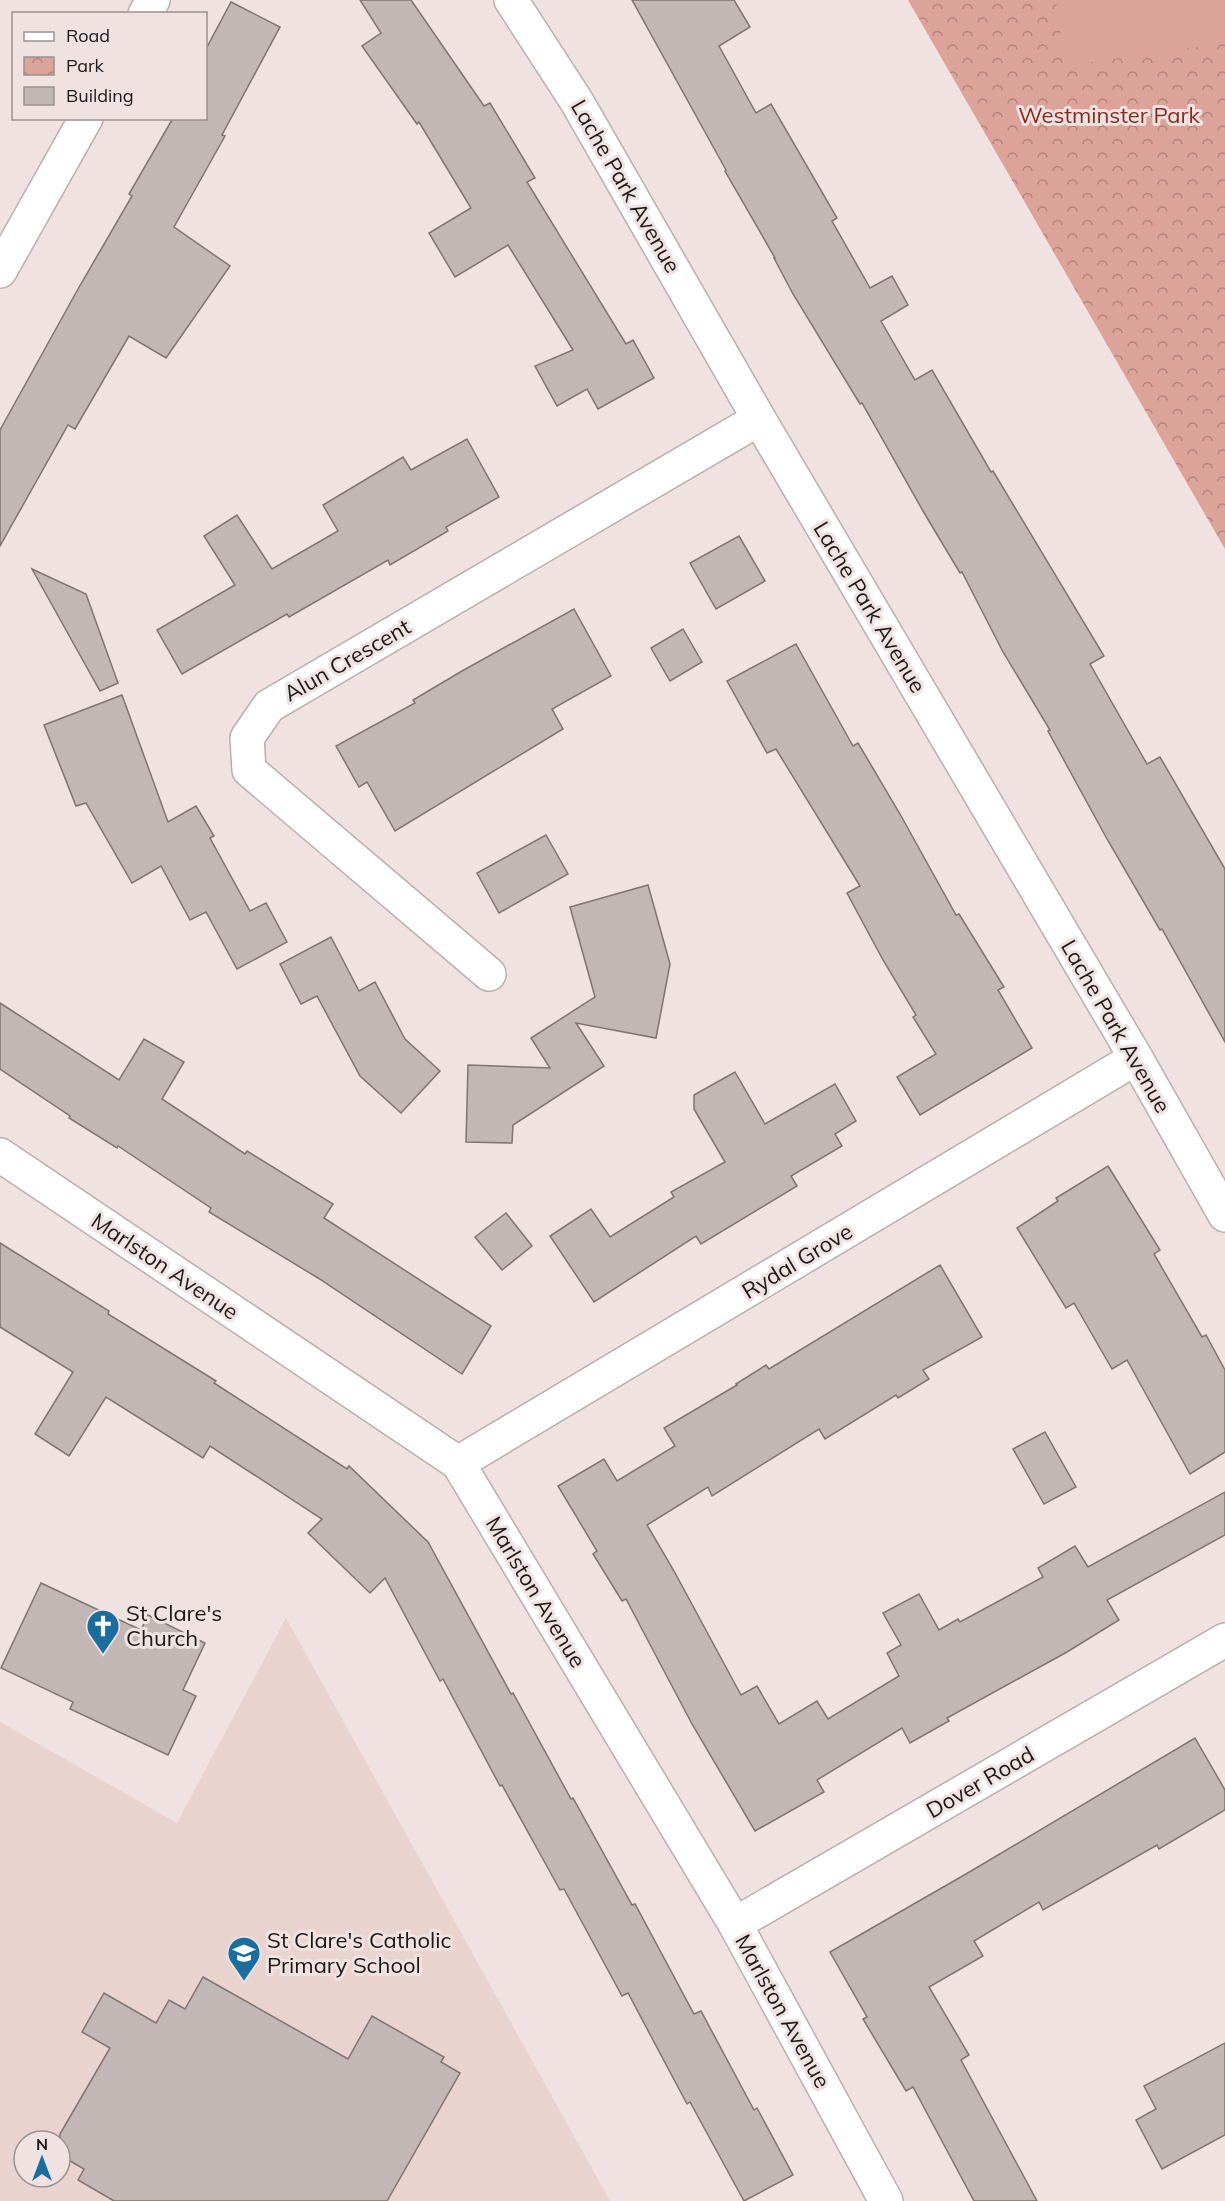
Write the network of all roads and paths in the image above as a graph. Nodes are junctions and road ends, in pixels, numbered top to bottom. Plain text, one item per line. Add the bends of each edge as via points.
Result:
1 (511, 0) edge
2 (85, 120) edge
3 (0, 271) edge
4 (759, 419) junction
5 (489, 974) dead end
6 (1136, 1058) junction
7 (0, 1155) edge
8 (1225, 1215) edge
9 (459, 1463) junction
10 (1225, 1640) edge
11 (735, 1924) junction
12 (886, 2201) edge

1 - 4 street, Lache Park Avenue via 577,102
2 - 3 street
4 - 5 street, Alun Crescent via 269,706 247,738 249,770
4 - 6 street, Lache Park Avenue
6 - 8 street, Lache Park Avenue
6 - 9 street, Rydal Grove
7 - 9 street, Marlston Avenue
9 - 11 street, Marlston Avenue
10 - 11 street, Dover Road
11 - 12 street, Marlston Avenue

